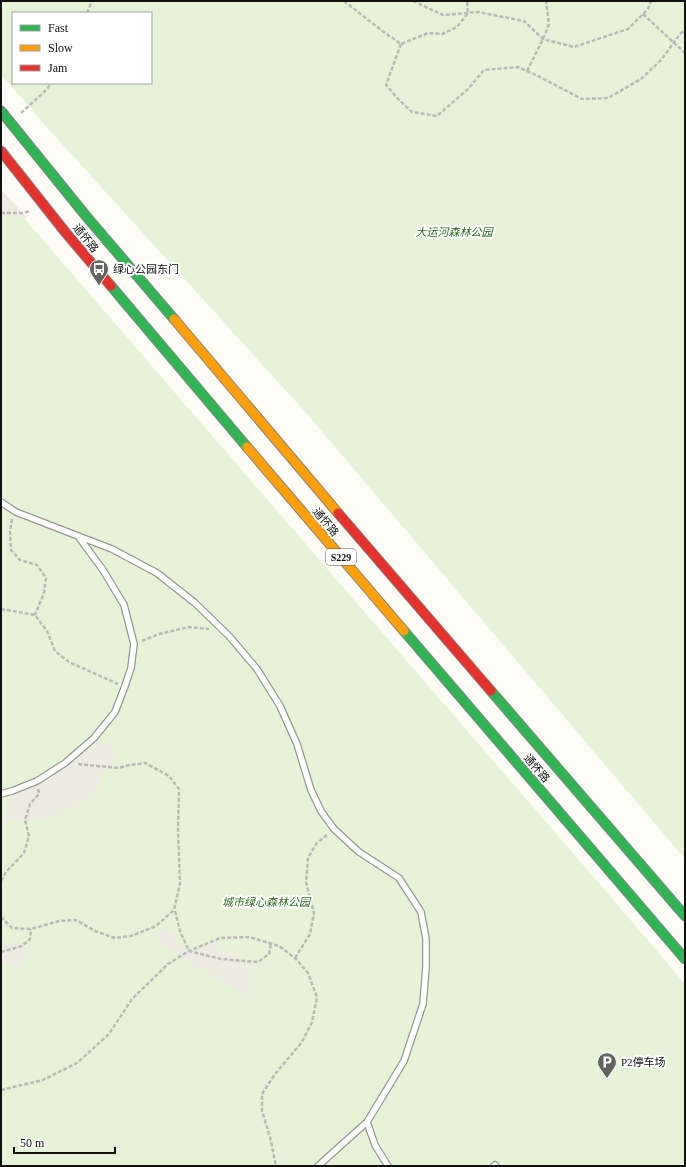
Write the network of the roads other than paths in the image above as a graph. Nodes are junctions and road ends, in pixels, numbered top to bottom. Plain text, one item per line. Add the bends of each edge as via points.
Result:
1 (1, 111) edge
2 (1, 151) edge
3 (1, 502) edge
4 (78, 536) junction
5 (1, 794) edge
6 (685, 916) edge
7 (685, 959) edge
8 (367, 1122) junction
9 (318, 1166) edge
10 (388, 1166) edge

1 - 6 main road, 通怀路 / S229 via 86,216 261,422
2 - 7 main road, 通怀路 / S229 via 183,373
3 - 4 lane via 16,512
4 - 5 lane via 124,605 134,644 131,668 115,712 94,738 65,763 37,781
4 - 8 lane via 112,549 157,573 195,603 229,636 257,669 280,706 297,744 311,790 321,811 334,829 359,852 399,878 421,912 426,940 423,1004 404,1061
8 - 9 lane
8 - 10 lane via 375,1145

